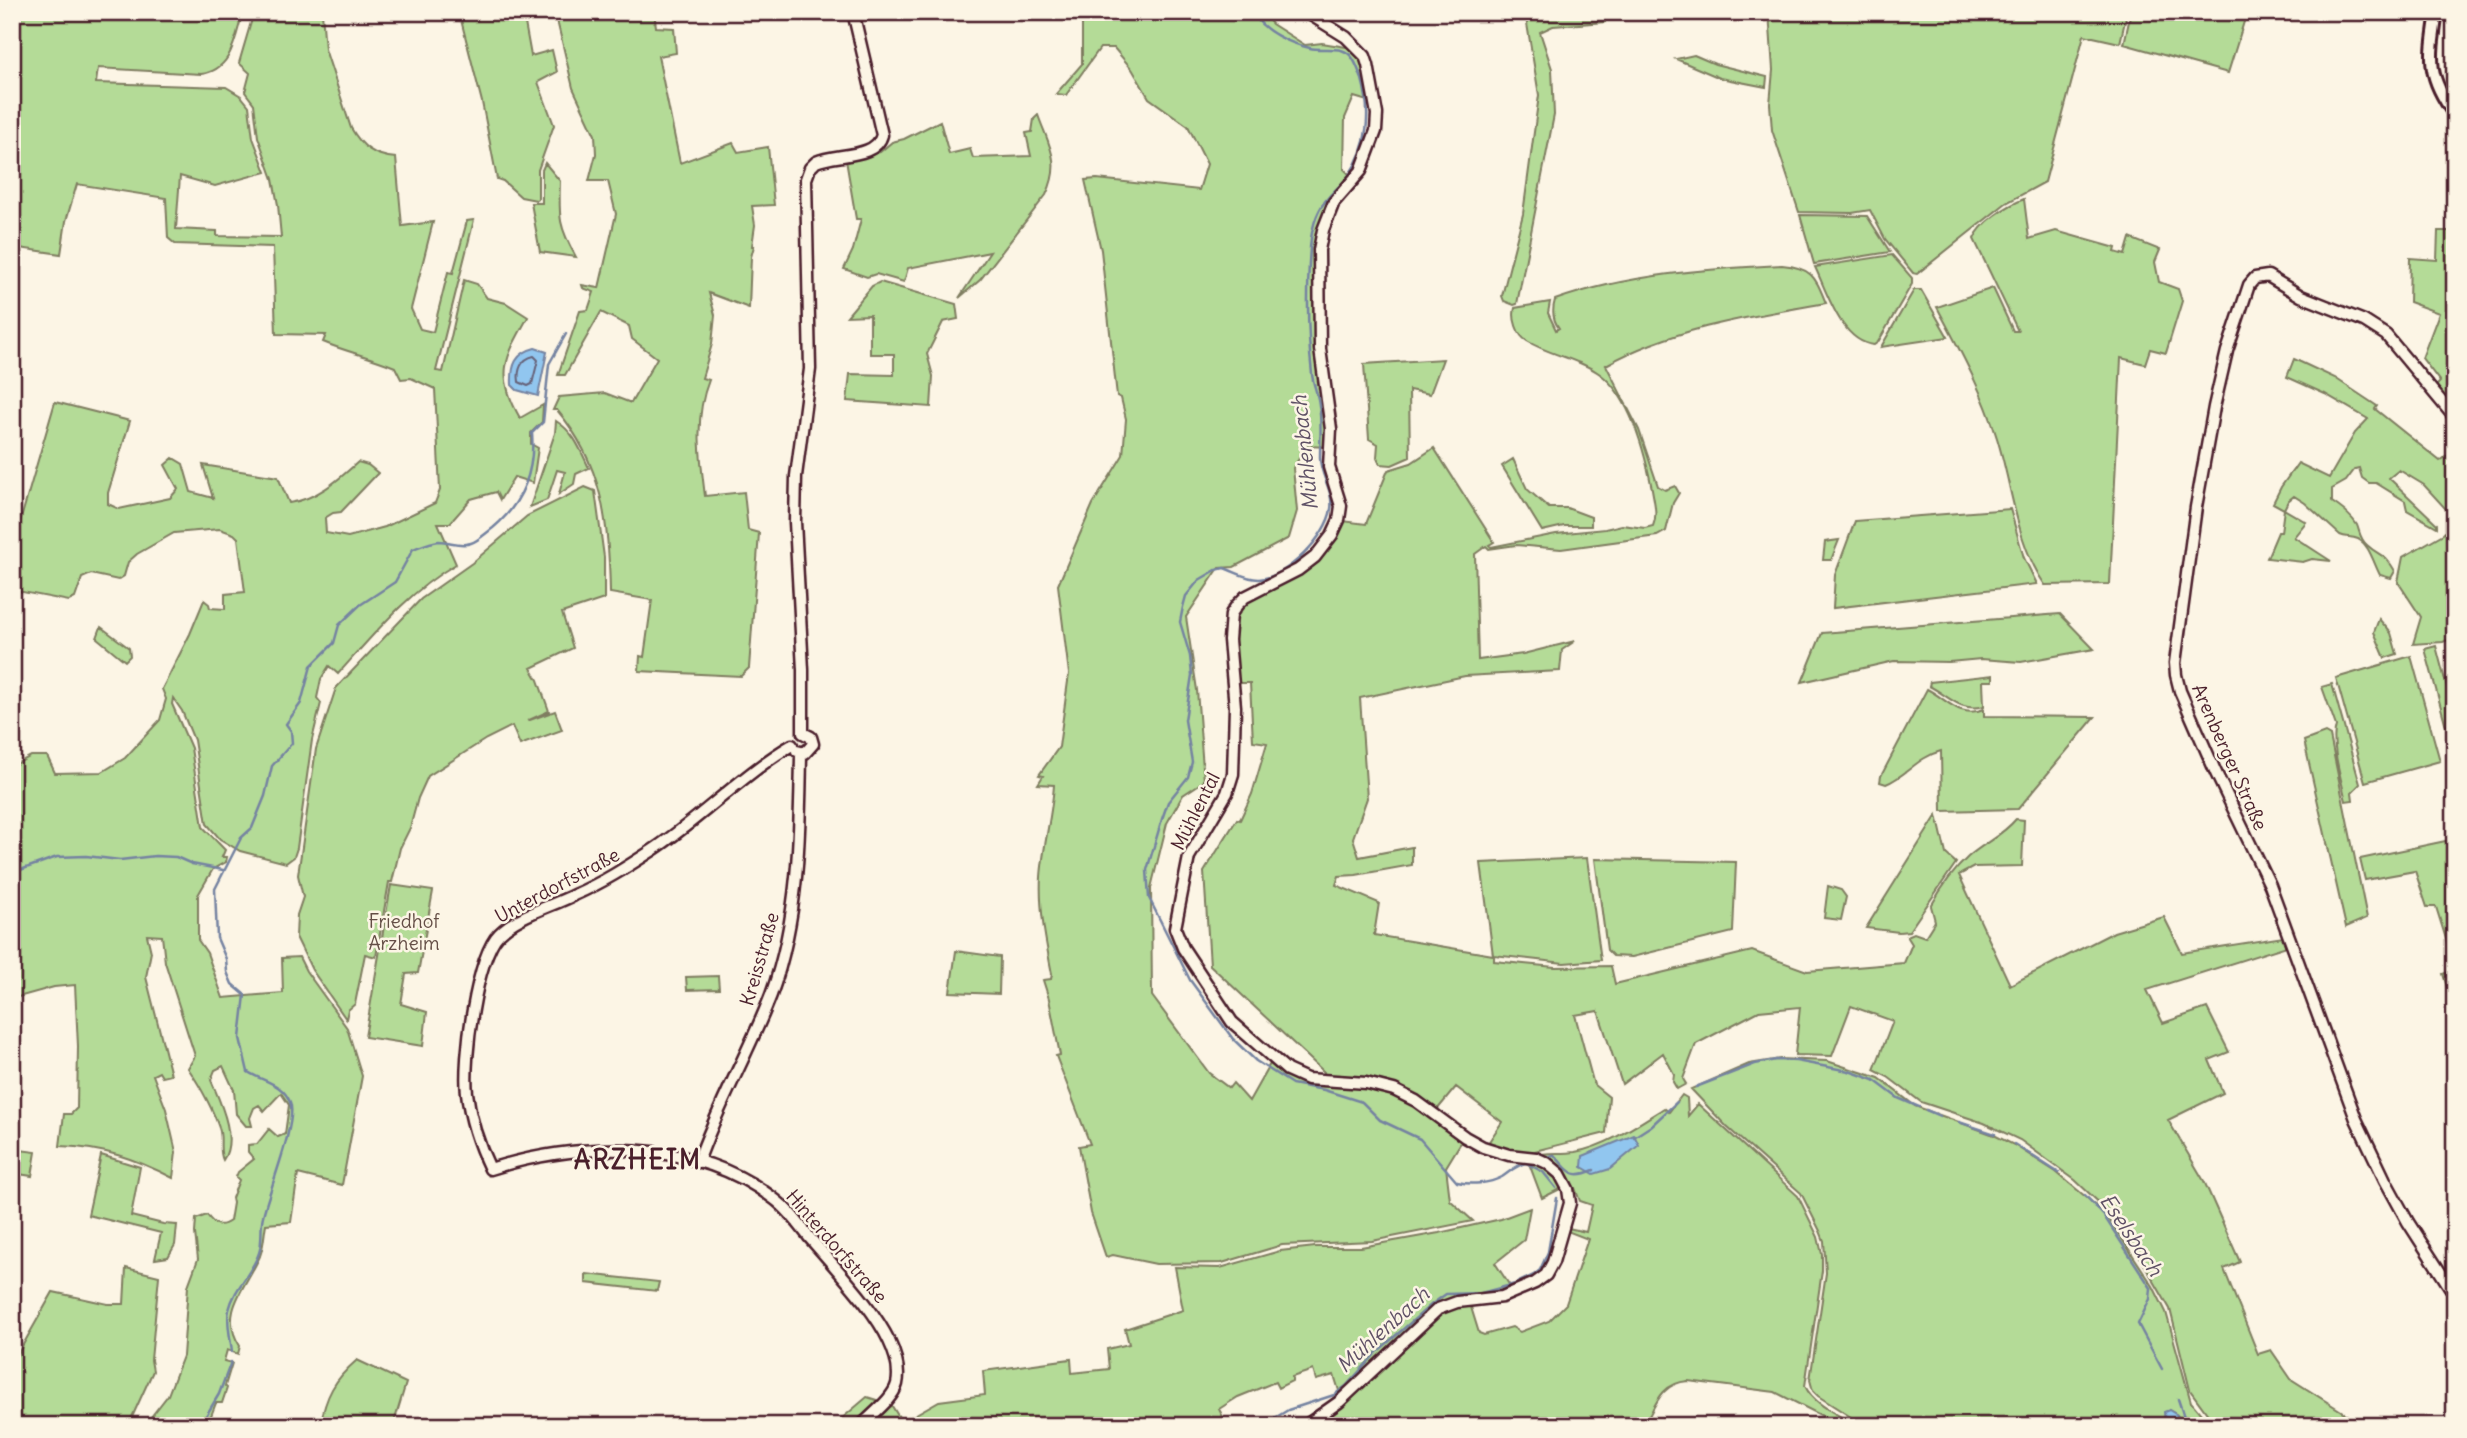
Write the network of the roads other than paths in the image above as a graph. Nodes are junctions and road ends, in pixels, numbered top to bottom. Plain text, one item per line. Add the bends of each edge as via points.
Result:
1 (853, 12) edge
2 (1306, 12) edge
3 (2437, 12) edge
4 (2455, 115) edge
5 (2455, 418) edge
6 (803, 733) junction
7 (792, 745) junction
8 (801, 753) junction
9 (698, 1162) junction
10 (490, 1169) joint
11 (2455, 1295) edge
12 (861, 1426) edge
13 (1304, 1426) edge

1 - 6 street, Kreisstraße via 882,130 881,139 870,149 826,158 813,165 806,179 811,323 795,522
2 - 13 street, Mühlental via 1339,32 1365,56 1377,120 1359,175 1329,213 1319,250 1320,349 1331,429 1329,467 1341,506 1332,535 1315,557 1245,597 1231,614 1233,774 1227,793 1189,857 1176,933 1231,1022 1287,1070 1307,1079 1366,1083 1403,1093 1483,1147 1547,1163 1563,1179 1570,1203 1553,1262 1543,1278 1502,1297 1438,1309 1339,1402
3 - 4 main road via 2432,72
5 - 11 street, Arenberger Straße via 2379,330 2301,296 2273,278 2259,276 2249,285 2220,379 2196,507 2175,669 2212,765 2270,885 2356,1119 2407,1222
6 - 7 street via 795,736
6 - 8 street, Kreisstraße via 813,744
7 - 8 street
7 - 10 street, Unterdorfstraße via 642,857 498,935 486,956 476,994 466,1076 471,1116
8 - 9 street, Kreisstraße via 789,932 771,995
9 - 10 street, Hinterdorfstraße via 652,1152 592,1150 545,1154
9 - 12 street, Hinterdorfstraße via 740,1177 774,1198 877,1320 894,1356 897,1383

